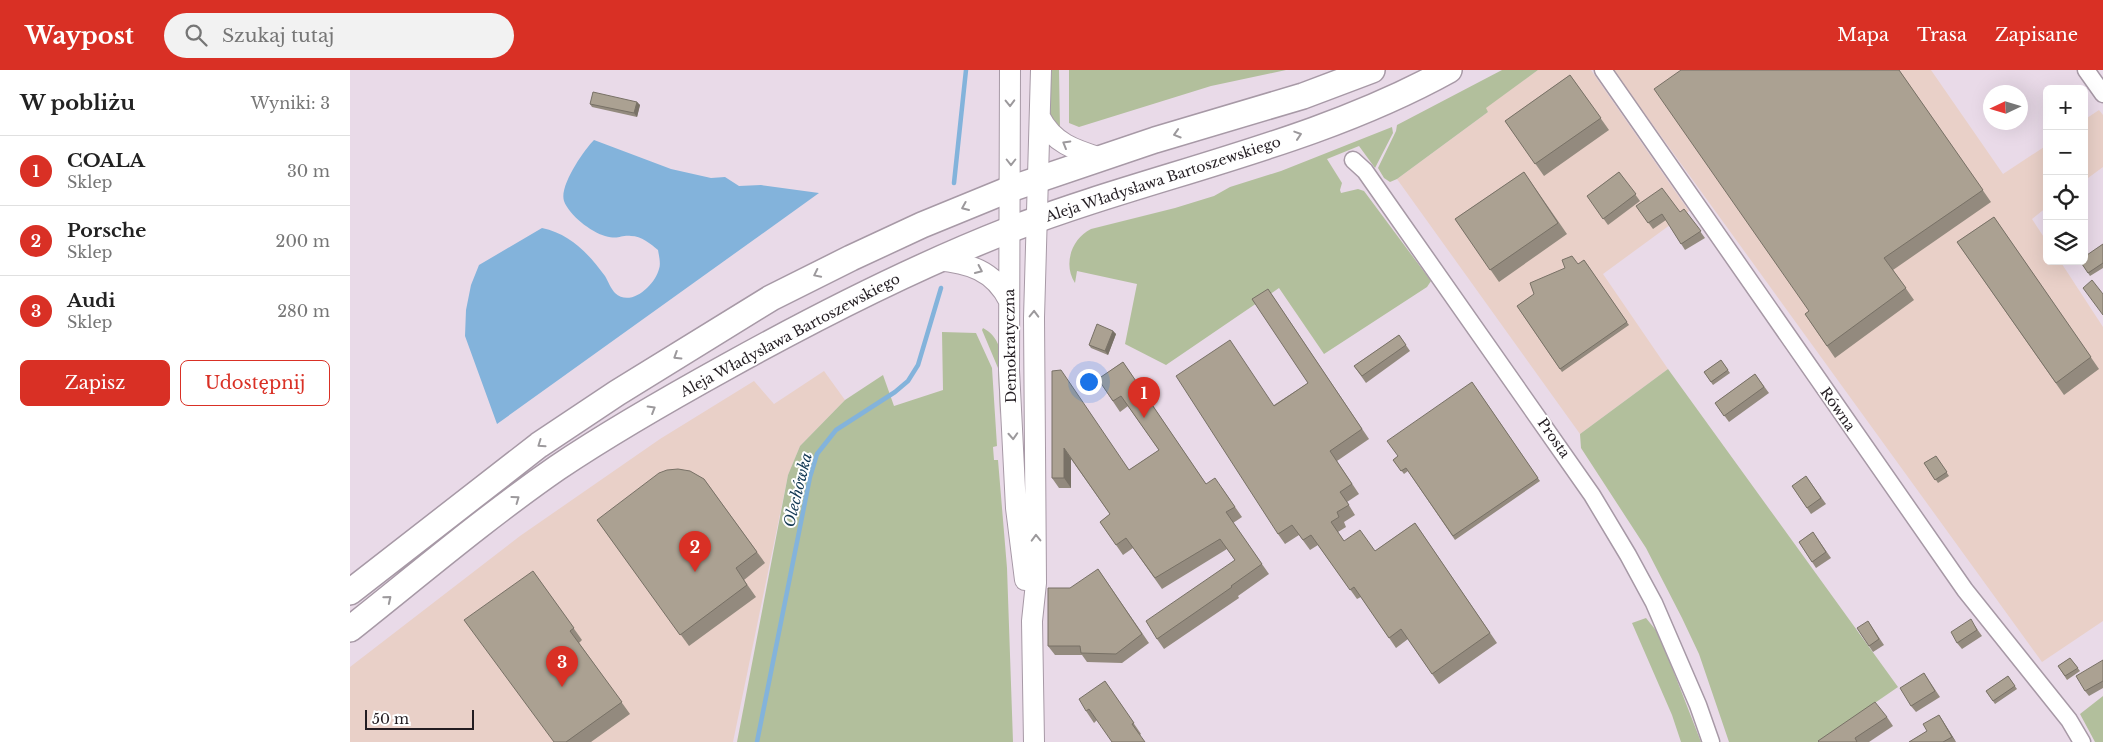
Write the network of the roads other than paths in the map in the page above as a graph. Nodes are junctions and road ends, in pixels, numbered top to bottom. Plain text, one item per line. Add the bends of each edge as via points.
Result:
1 (1010, 70) edge
2 (1041, 70) edge
3 (1372, 70) edge
4 (1449, 70) edge
5 (1603, 70) edge
6 (2086, 70) edge
7 (2103, 94) edge
8 (1040, 118) junction
9 (1101, 158) junction
10 (1354, 160) dead end
11 (1038, 179) junction
12 (1010, 189) junction
13 (1036, 220) junction
14 (1010, 230) junction
15 (937, 260) junction
16 (1009, 301) junction
17 (350, 592) edge
18 (1032, 621) junction
19 (350, 629) edge
20 (1034, 742) edge
21 (1711, 742) edge
22 (2082, 742) edge

1 -> 12 street, Demokratyczna
2 - 8 street, Demokratyczna
3 -> 9 main road via 1303,96
13 -> 4 main road, Aleja Władysława Bartoszewskiego via 1306,132
5 - 22 street, Równa via 1965,590 2069,720
6 - 7 street
9 -> 8 street via 1064,144 1049,132
8 - 11 street, Demokratyczna
9 - 11 main road
10 - 21 street, Prosta via 1398,217 1592,495 1654,603
11 - 12 main road
11 - 13 street, Demokratyczna
12 - 14 street, Demokratyczna
12 -> 17 main road via 850,258 771,298 721,328 539,445
13 - 14 main road, Aleja Władysława Bartoszewskiego
18 -> 13 street, Demokratyczna via 1036,583
14 - 15 main road, Aleja Władysława Bartoszewskiego
14 - 16 street, Demokratyczna
15 -> 16 street via 964,264 986,273 1000,285
19 -> 15 main road, Aleja Władysława Bartoszewskiego via 490,518 611,433 806,322
16 -> 18 street, Demokratyczna via 1016,508
18 - 20 street, Demokratyczna

